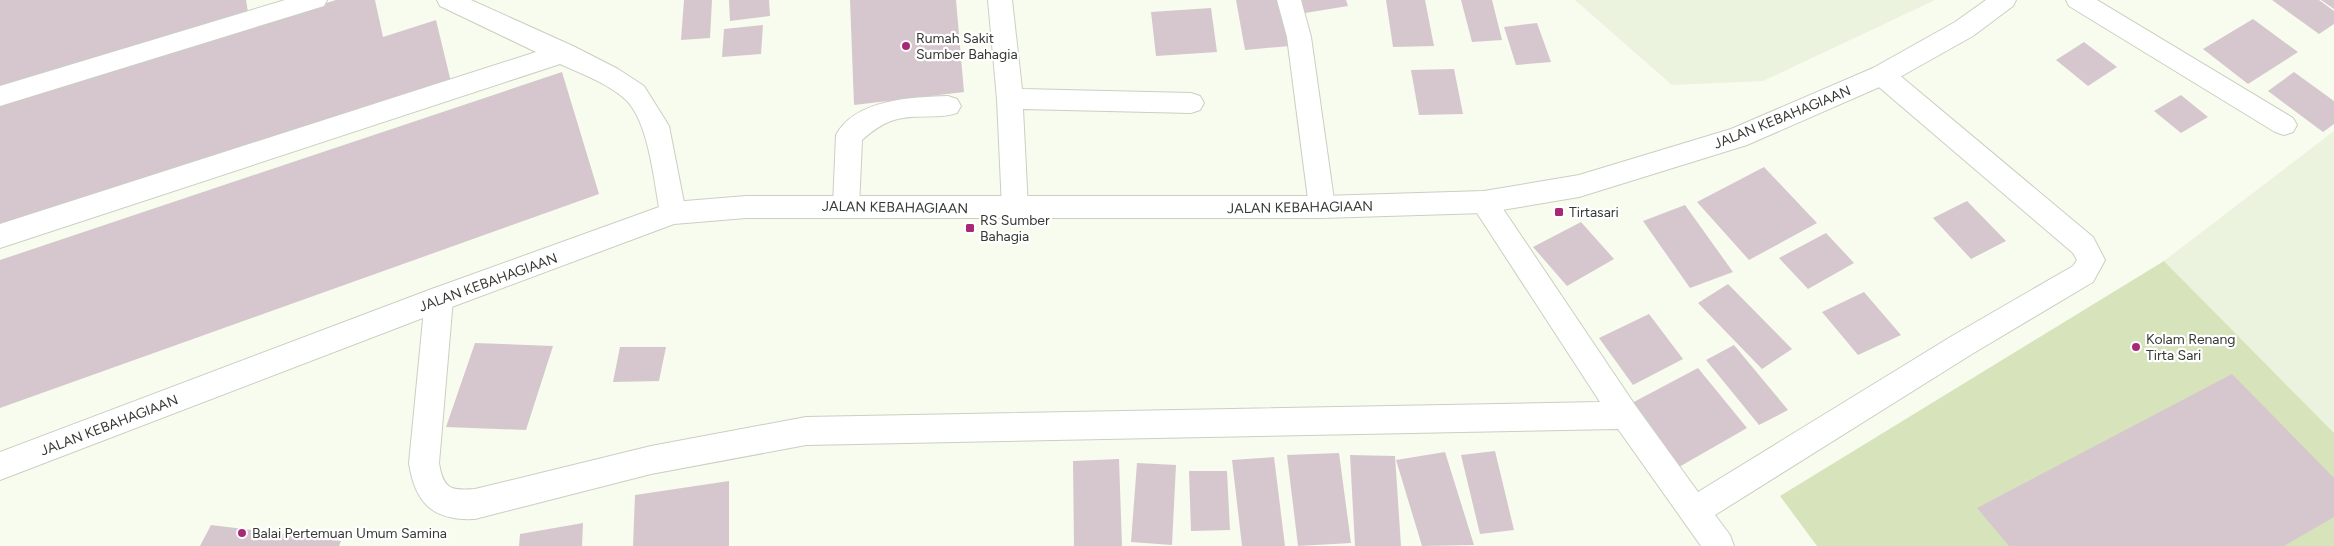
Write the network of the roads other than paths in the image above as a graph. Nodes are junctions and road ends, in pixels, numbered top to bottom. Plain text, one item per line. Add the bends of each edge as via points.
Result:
1 (315, 0) edge
2 (448, 0) edge
3 (1000, 0) edge
4 (1289, 0) edge
5 (2004, 0) edge
6 (2078, 0) edge
7 (564, 53) junction
8 (1882, 75) junction
9 (0, 96) edge
10 (1010, 99) junction
11 (1190, 102) dead end
12 (948, 106) dead end
13 (2284, 125) dead end
14 (1484, 202) junction
15 (846, 206) junction
16 (1322, 207) junction
17 (1016, 208) junction
18 (673, 214) junction
19 (0, 236) edge
20 (439, 300) junction
21 (1625, 415) junction
22 (0, 466) edge
23 (1694, 511) junction
24 (1719, 546) edge

1 - 9 street
2 - 7 street
3 - 10 street
4 - 16 street via 1299,37
5 - 8 street, JALAN KEBAHAGIAAN via 1964,29
6 - 13 street
7 - 18 street via 610,76 635,93 656,126
7 - 19 street
8 - 14 street, JALAN KEBAHAGIAAN via 1738,138 1579,186
8 - 23 street via 2083,245 2091,260 2083,274
10 - 11 street
10 - 17 street
12 - 15 street via 894,108 866,120 849,135
14 - 16 street, JALAN KEBAHAGIAAN
14 - 21 street
15 - 17 street, JALAN KEBAHAGIAAN
15 - 18 street, JALAN KEBAHAGIAAN via 746,207
16 - 17 street, JALAN KEBAHAGIAAN
18 - 20 street, JALAN KEBAHAGIAAN
20 - 21 street via 424,463 430,488 454,505 475,504 651,460 806,431
20 - 22 street, JALAN KEBAHAGIAAN
21 - 23 street
23 - 24 street

